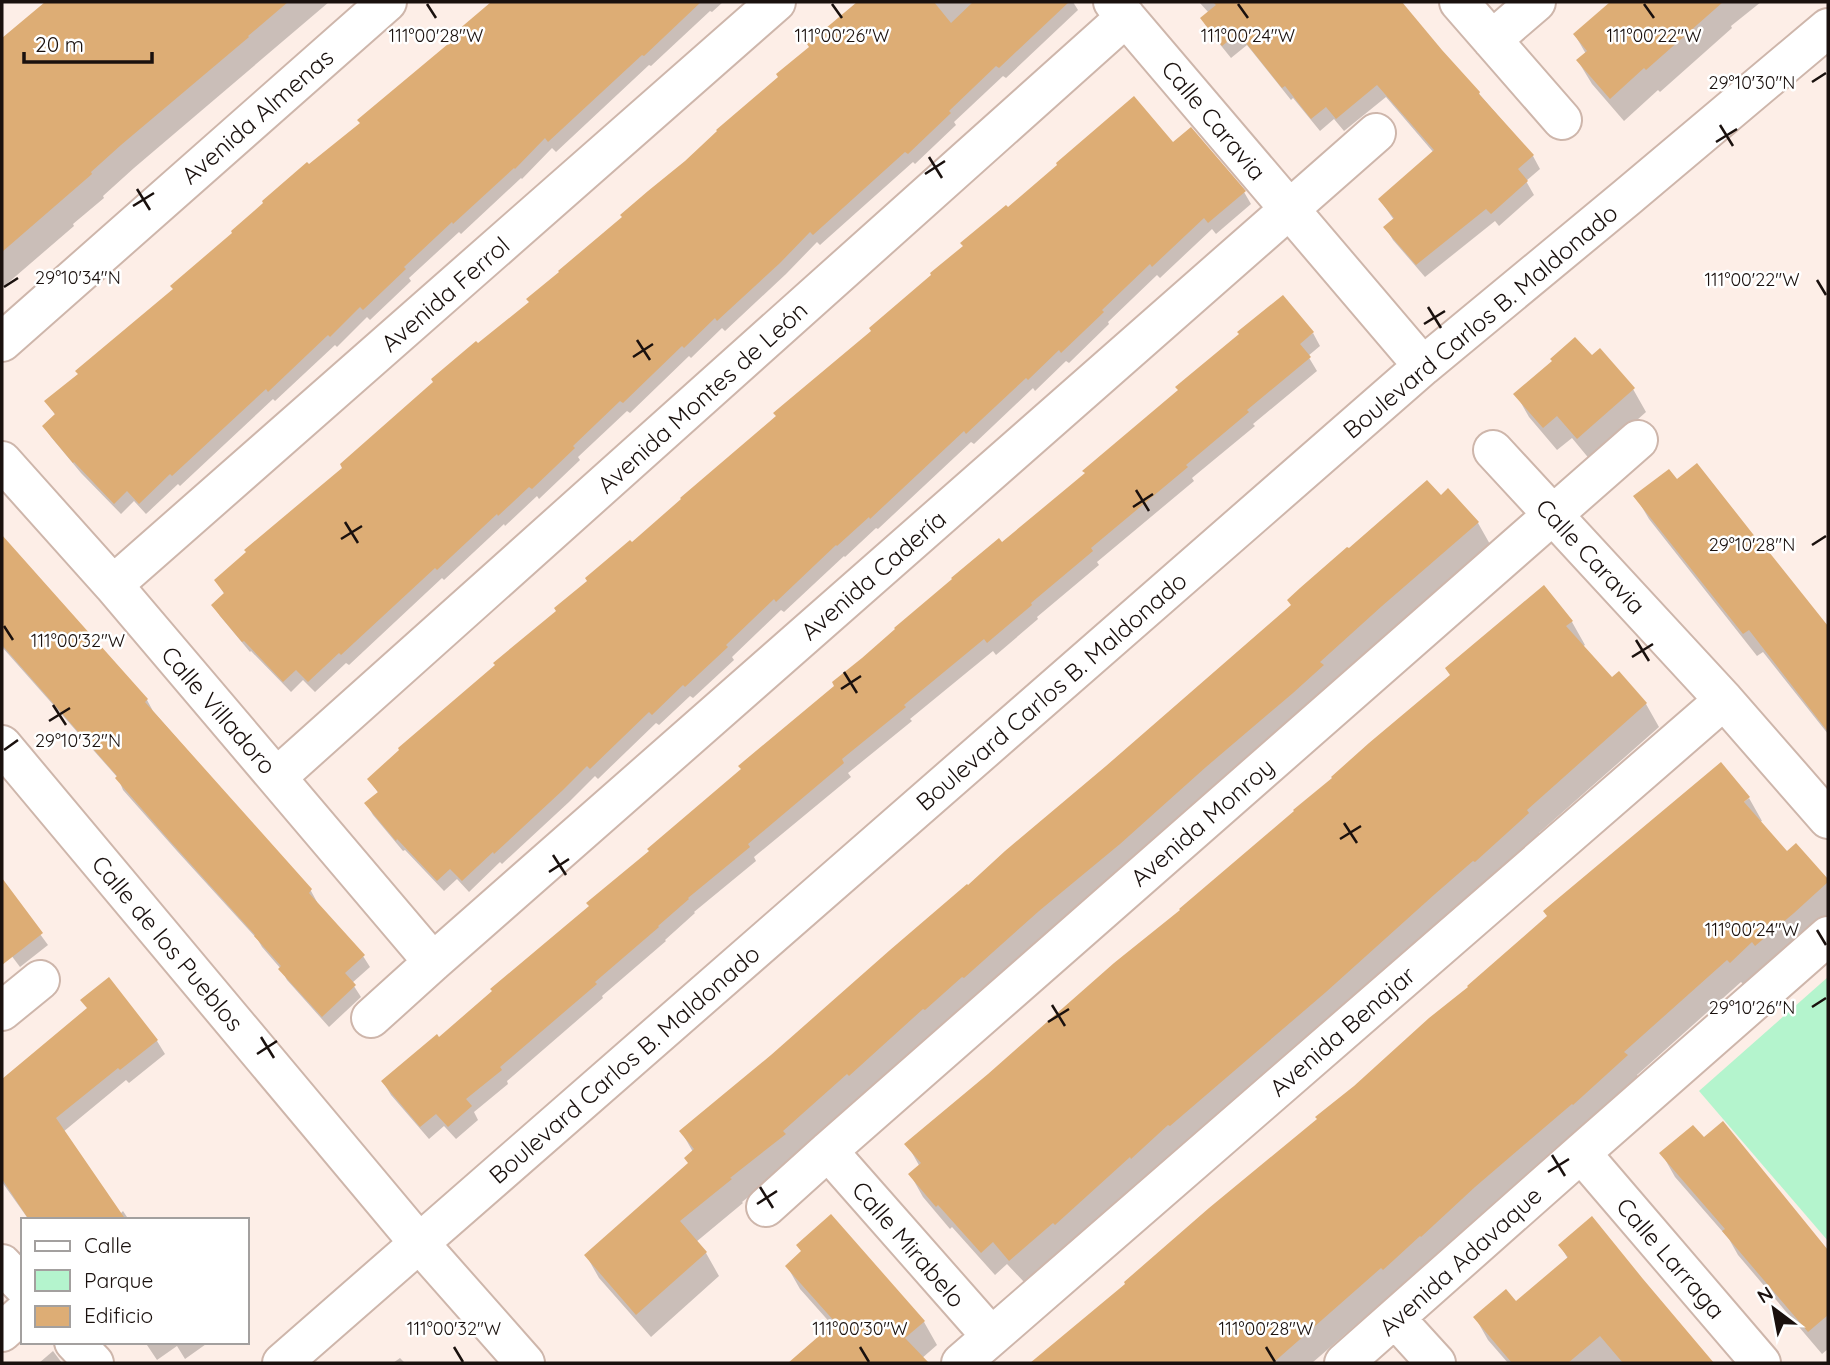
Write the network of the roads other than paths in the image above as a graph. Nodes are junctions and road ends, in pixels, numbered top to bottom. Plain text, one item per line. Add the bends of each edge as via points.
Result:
1 (387, 2) edge
2 (776, 2) edge
3 (1459, 2) edge
4 (1536, 2) edge
5 (1119, 9) edge
6 (1828, 28) edge
7 (1492, 40) junction
8 (1562, 120) dead end
9 (1376, 133) dead end
10 (1290, 209) junction
11 (2, 342) edge
12 (1423, 366) junction
13 (1639, 440) dead end
14 (1493, 450) dead end
15 (2, 461) edge
16 (1553, 514) junction
17 (113, 585) junction
18 (1724, 700) junction
19 (2, 745) edge
20 (277, 777) junction
21 (1828, 819) edge
22 (1828, 936) edge
23 (433, 962) junction
24 (40, 980) dead end
25 (2, 1012) edge
26 (371, 1018) dead end
27 (828, 1151) junction
28 (1581, 1153) junction
29 (766, 1207) dead end
30 (419, 1243) junction
31 (2, 1264) edge
32 (21, 1284) edge
33 (21, 1315) edge
34 (1395, 1318) junction
35 (2, 1332) edge
36 (991, 1336) junction
37 (77, 1344) edge
38 (94, 1363) edge
39 (282, 1363) edge
40 (526, 1363) edge
41 (961, 1363) edge
42 (1344, 1363) edge
43 (1436, 1363) edge
44 (1760, 1363) edge

1 - 11 street, Avenida Almenas
2 - 17 street, Avenida Ferrol
3 - 7 street
4 - 7 street
5 - 10 street, Calle Caravia
5 - 20 street, Avenida Montes de León
6 - 12 street, Boulevard Carlos B. Maldonado
7 - 8 street
9 - 10 street, Avenida Cadería
10 - 12 street, Calle Caravia
10 - 23 street, Avenida Cadería
12 - 30 street, Boulevard Carlos B. Maldonado
13 - 16 street, Avenida Monroy
14 - 16 street, Calle Caravia
15 - 17 street, Calle Villadoro
16 - 18 street, Calle Caravia
16 - 27 street, Avenida Monroy
17 - 20 street, Calle Villadoro
18 - 21 street, Calle Caravia
18 - 36 street, Avenida Benajar
19 - 30 street, Calle de los Pueblos
20 - 23 street, Calle Villadoro
22 - 28 street, Avenida Adavaque
23 - 26 street, Avenida Cadería
24 - 25 street
27 - 29 street, Avenida Monroy
27 - 36 street, Calle Mirabelo
28 - 34 street, Avenida Adavaque
28 - 44 street, Calle Larraga
30 - 39 street, Boulevard Carlos B. Maldonado
30 - 40 street, Calle de los Pueblos
31 - 32 street
33 - 35 street
34 - 42 street, Avenida Adavaque
34 - 43 street
36 - 41 street, Avenida Benajar
37 - 38 street

